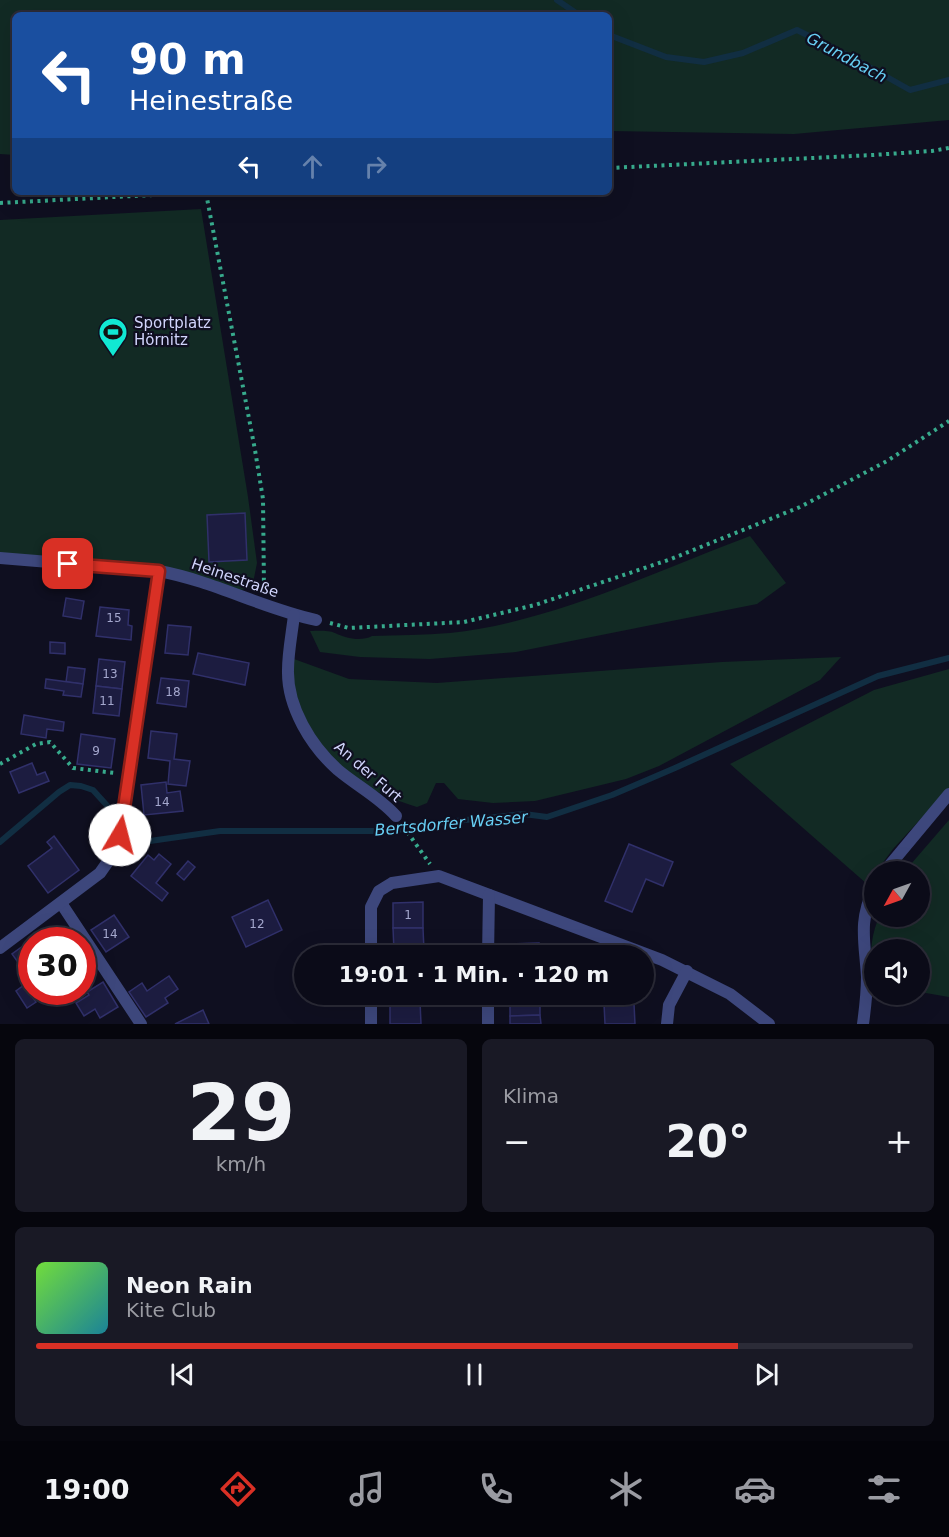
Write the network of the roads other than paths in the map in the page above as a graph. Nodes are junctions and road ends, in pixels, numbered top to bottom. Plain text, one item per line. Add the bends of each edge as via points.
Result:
1 (0, 558) edge
2 (159, 571) junction
3 (294, 615) junction
4 (315, 620) road end
5 (949, 794) edge
6 (396, 816) road end
7 (893, 861) edge
8 (489, 895) junction
9 (61, 903) junction
10 (864, 918) edge
11 (371, 945) edge
12 (488, 945) edge
13 (0, 948) edge
14 (687, 971) junction
15 (371, 1005) edge
16 (488, 1005) edge
17 (141, 1024) edge
18 (371, 1024) edge
19 (488, 1024) edge
20 (667, 1024) edge
21 (769, 1024) edge
22 (863, 1024) edge

1 - 2 street, Heinestraße
2 - 3 street, Heinestraße via 181,575
2 - 9 street via 116,850 100,873
3 - 4 street, Heinestraße
3 - 6 street, An der Furt via 288,670 296,711 338,770
5 - 7 street
8 - 11 street via 439,876 392,883 379,891 370,907
8 - 12 street
8 - 14 street
9 - 13 street
9 - 17 street
10 - 22 street via 867,979
14 - 20 street via 669,1005
14 - 21 street via 729,994
15 - 18 street
16 - 19 street

